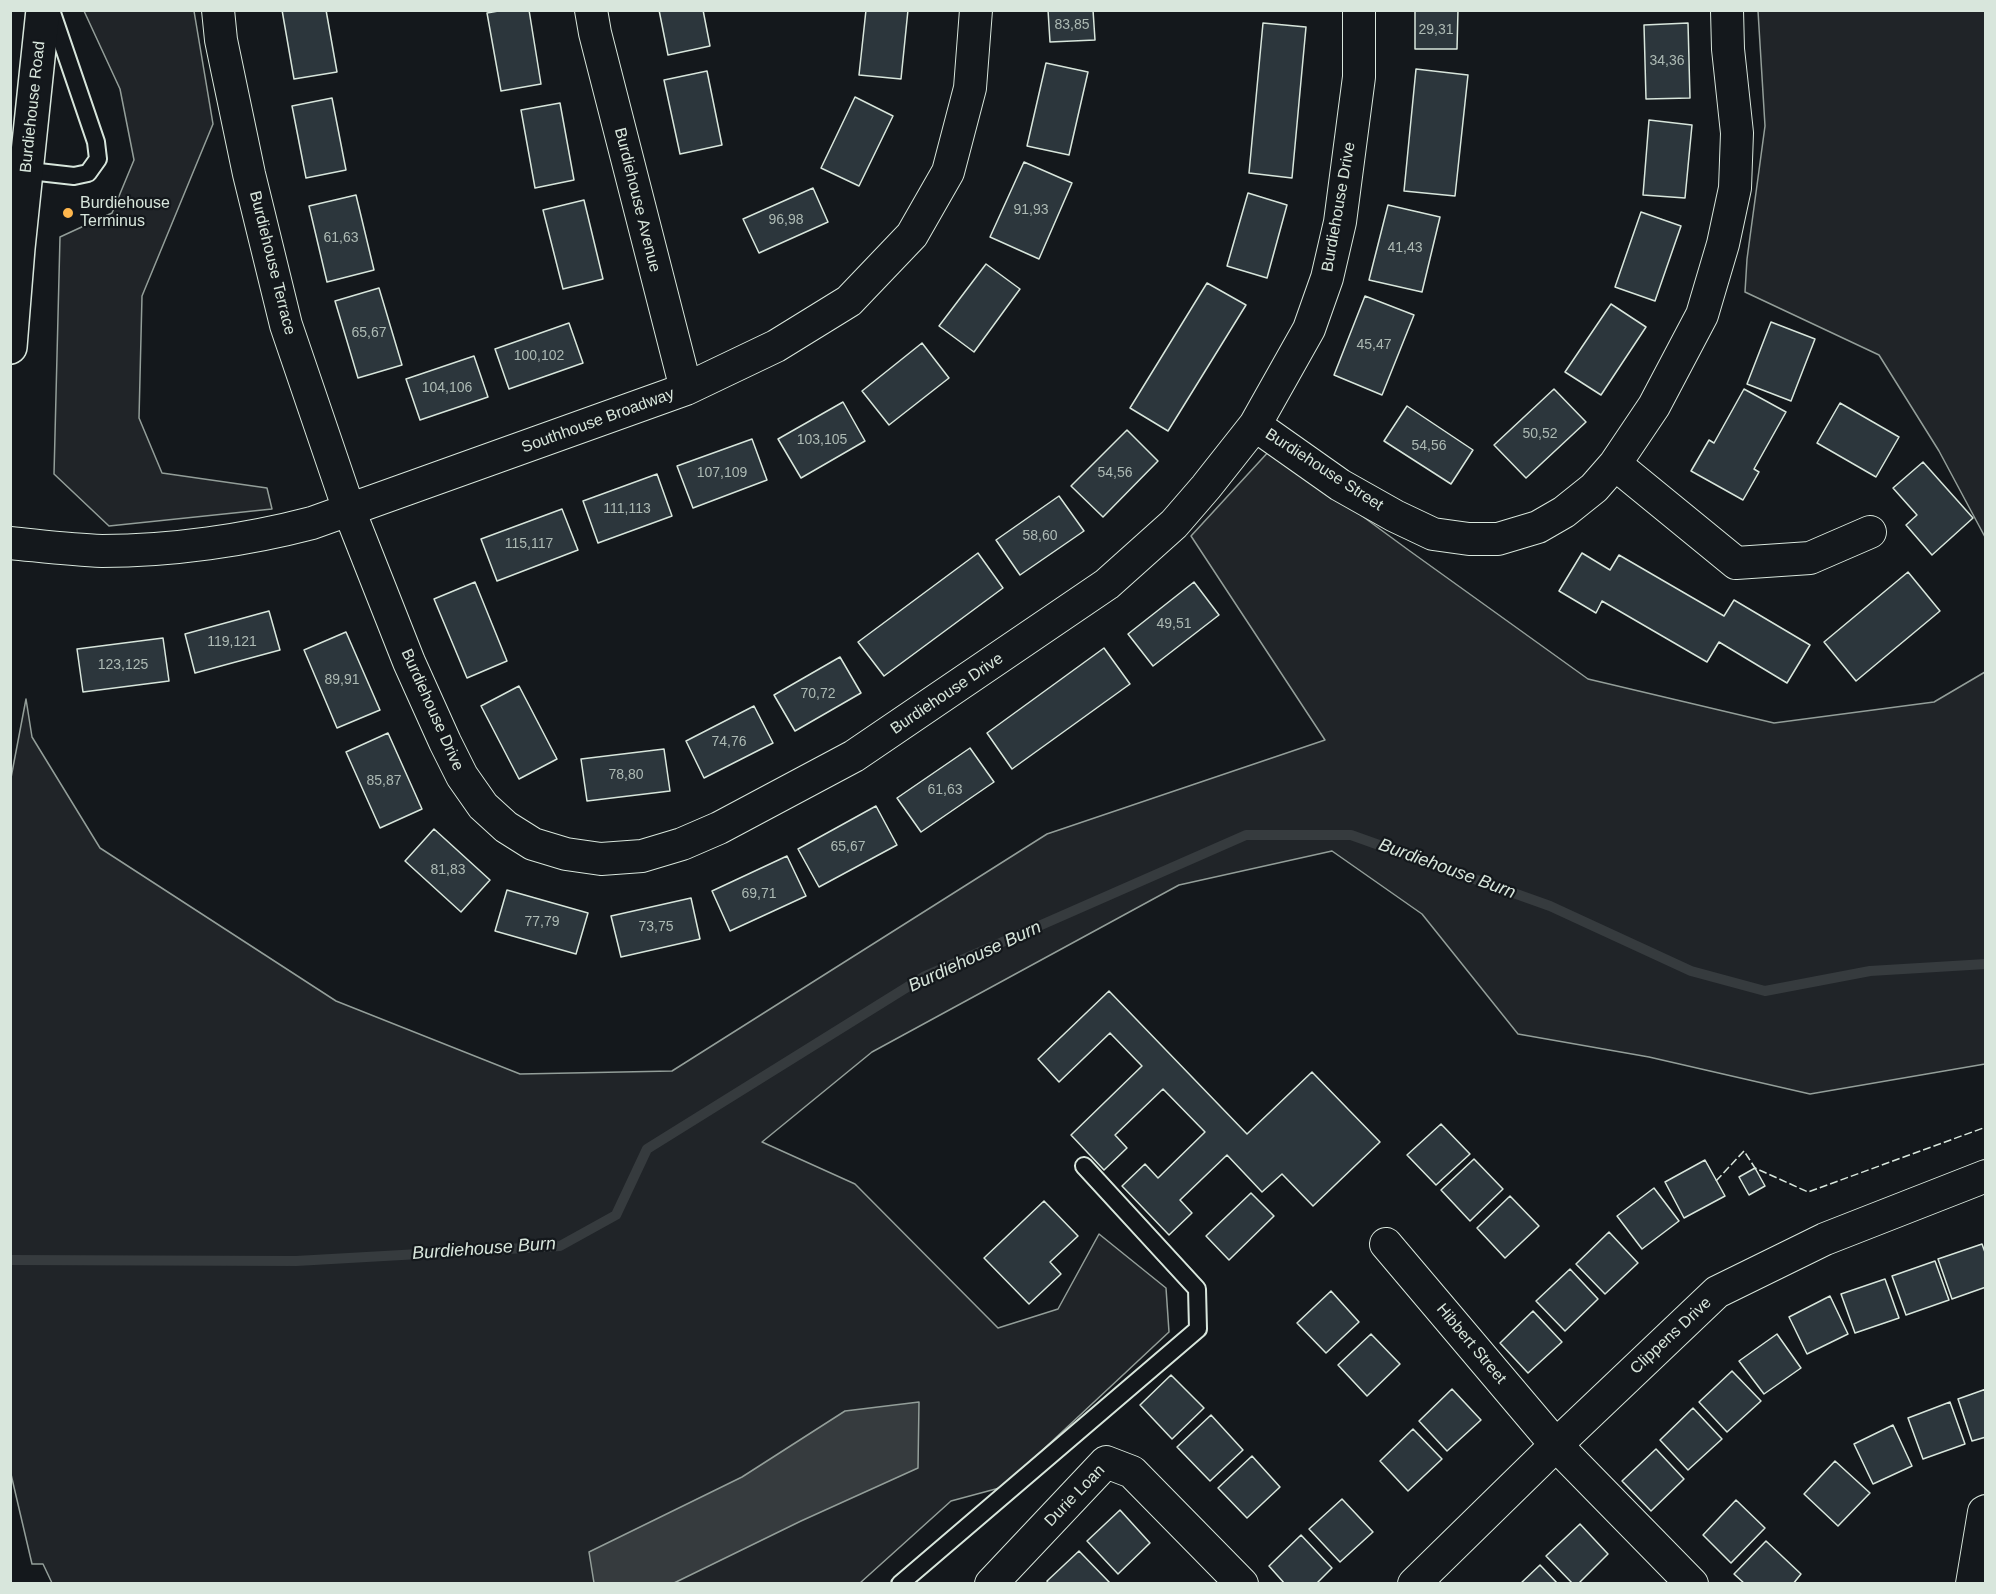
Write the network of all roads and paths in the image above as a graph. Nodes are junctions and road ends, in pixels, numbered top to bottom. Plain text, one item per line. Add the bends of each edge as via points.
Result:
1 (43, 10) edge
2 (51, 10) edge
3 (218, 10) edge
4 (591, 10) edge
5 (976, 10) edge
6 (1359, 10) edge
7 (1727, 10) edge
8 (19, 169) edge
9 (10, 347) edge
10 (686, 389) junction
11 (1255, 425) junction
12 (1615, 464) junction
13 (349, 510) junction
14 (1870, 532) dead end
15 (10, 543) edge
16 (1084, 1166) dead end
17 (1986, 1176) edge
18 (1386, 1244) dead end
19 (1556, 1445) junction
20 (1985, 1511) edge
21 (900, 1584) edge
22 (991, 1584) edge
23 (1242, 1584) edge
24 (1414, 1584) edge
25 (1692, 1584) edge
26 (1972, 1584) edge

1 - 8 main road, Burdiehouse Road
2 - 8 lane via 96,142 98,159 87,173 74,176
3 - 13 street, Burdiehouse Terrace via 249,174 285,325
4 - 10 street, Burdiehouse Avenue
5 - 10 street, Southhouse Broadway via 970,88 948,172 912,235 849,301 776,346
6 - 11 street, Burdiehouse Drive via 1358,89 1340,222 1327,278 1309,329
7 - 12 street, Burdiehouse Street via 1737,133 1735,188 1723,244 1702,315 1654,406
8 - 9 main road, Burdiehouse Road
10 - 13 street, Southhouse Broadway
11 - 12 street, Burdiehouse Street via 1340,485 1395,516 1433,534 1469,539 1498,539 1538,527 1594,488
11 - 13 street, Burdiehouse Drive via 1174,524 1107,584 854,756 718,828 642,856 601,859 566,854 533,843 506,827 483,806 444,742
12 - 14 street via 1736,563 1810,558
13 - 15 street, Southhouse Broadway via 273,533 210,543 103,550
16 - 21 lane via 1197,1289 1198,1329
17 - 19 street, Clippens Drive via 1825,1239 1717,1292
18 - 19 street, Hibbert Street
19 - 24 street, Clippens Drive
19 - 25 street, Hibbert Street
20 - 26 street
22 - 23 street, Durie Loan via 1106,1462 1132,1472

